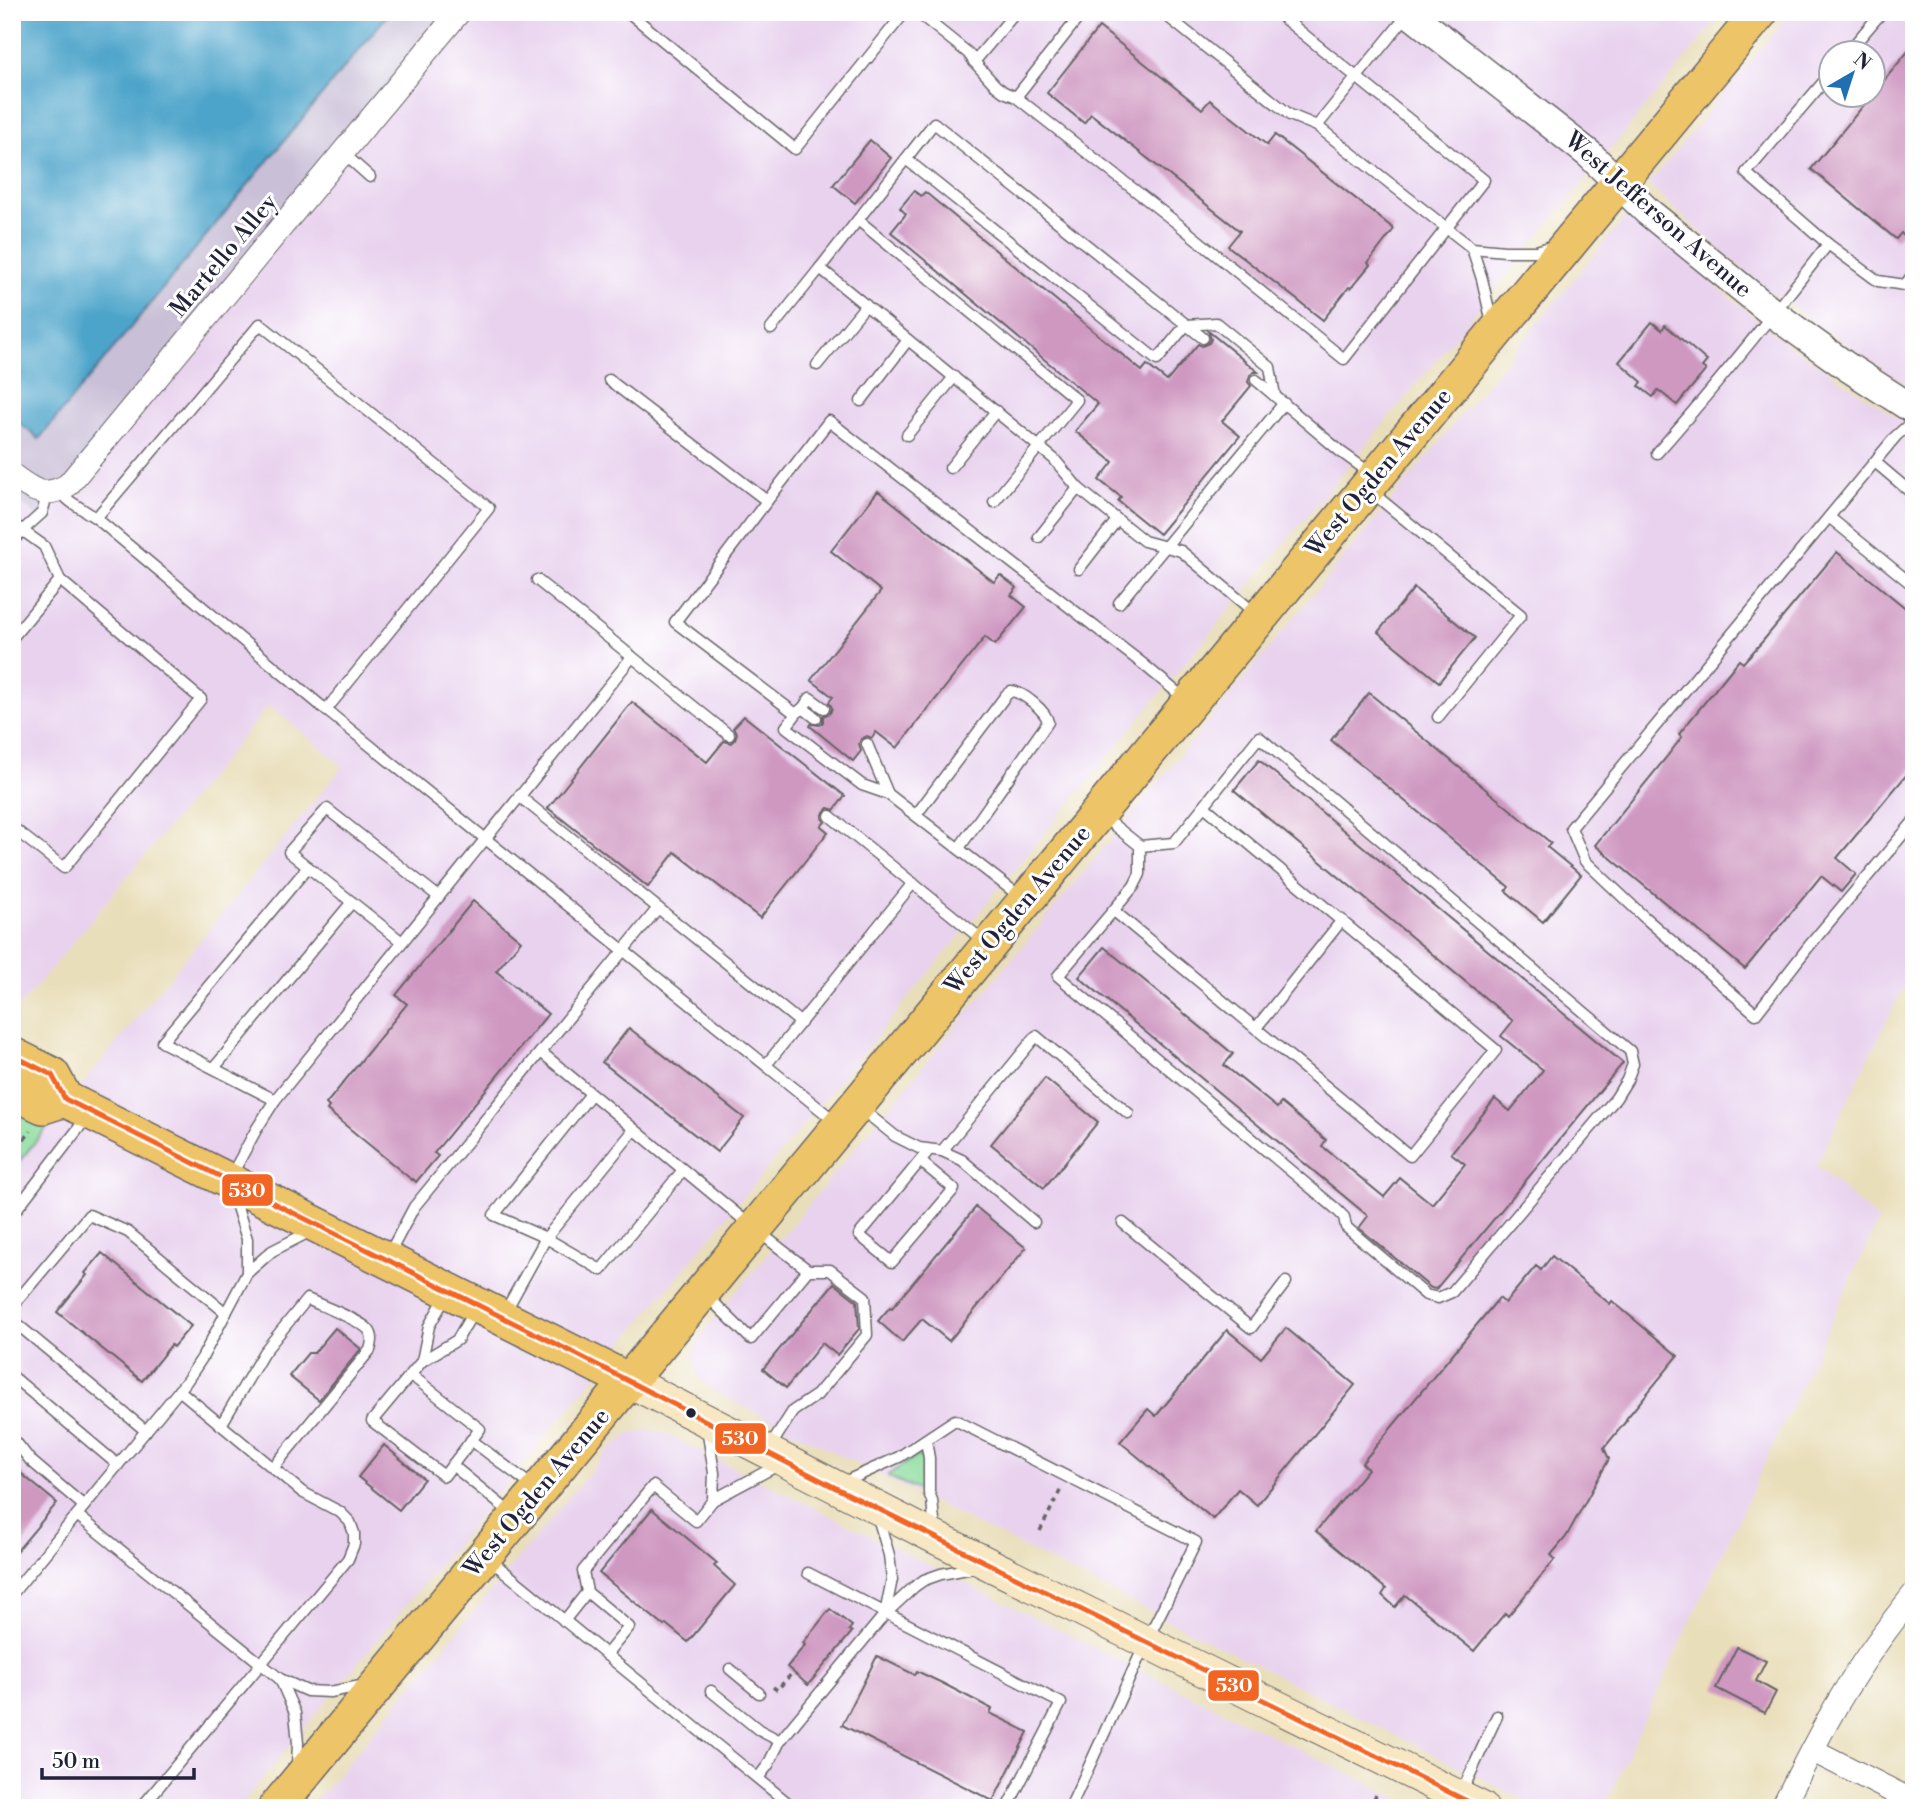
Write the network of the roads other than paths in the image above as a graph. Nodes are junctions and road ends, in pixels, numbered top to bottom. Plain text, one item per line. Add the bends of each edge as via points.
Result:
1 (459, 12) edge
2 (628, 12) edge
3 (905, 12) edge
4 (916, 12) edge
5 (1016, 12) edge
6 (1083, 12) edge
7 (1162, 12) edge
8 (1276, 12) edge
9 (1760, 12) edge
10 (1882, 12) edge
11 (1408, 13) edge
12 (1860, 38) edge
13 (974, 62) junction
14 (1356, 76) junction
15 (1818, 88) edge
16 (1016, 97) junction
17 (1317, 126) junction
18 (343, 153) junction
19 (906, 159) junction
20 (370, 177) dead end
21 (1620, 184) junction
22 (858, 220) junction
23 (1447, 228) junction
24 (1572, 240) junction
25 (1828, 244) junction
26 (1472, 248) junction
27 (820, 268) junction
28 (1914, 274) edge
29 (1909, 287) edge
30 (866, 305) junction
31 (1774, 314) junction
32 (1186, 325) junction
33 (771, 329) dead end
34 (1495, 333) junction
35 (1203, 338) dead end
36 (908, 340) junction
37 (817, 365) dead end
38 (954, 377) junction
39 (609, 380) dead end
40 (1255, 380) dead end
41 (1275, 396) junction
42 (861, 401) dead end
43 (1284, 403) junction
44 (1910, 408) edge
45 (996, 411) junction
46 (907, 435) dead end
47 (1039, 446) junction
48 (1657, 453) dead end
49 (1875, 461) junction
50 (950, 468) dead end
51 (12, 475) edge
52 (1372, 483) junction
53 (1078, 488) junction
54 (53, 491) junction
55 (1914, 495) edge
56 (767, 501) junction
57 (994, 502) dead end
58 (1829, 517) junction
59 (96, 518) junction
60 (1117, 520) junction
61 (12, 523) edge
62 (22, 531) junction
63 (1039, 537) dead end
64 (12, 542) edge
65 (1166, 547) junction
66 (1079, 569) dead end
67 (60, 580) junction
68 (537, 580) dead end
69 (1914, 586) edge
70 (1119, 603) dead end
71 (1260, 618) junction
72 (12, 638) edge
73 (632, 657) junction
74 (1189, 704) junction
75 (824, 708) dead end
76 (326, 710) junction
77 (799, 711) junction
78 (1438, 717) dead end
79 (816, 718) dead end
80 (729, 735) dead end
81 (867, 744) dead end
82 (859, 753) dead end
83 (876, 767) junction
84 (888, 794) junction
85 (519, 796) junction
86 (1204, 806) junction
87 (1098, 813) junction
88 (916, 815) junction
89 (830, 816) dead end
90 (1914, 821) edge
91 (12, 827) edge
92 (485, 839) junction
93 (1140, 846) junction
94 (958, 848) junction
95 (308, 867) junction
96 (913, 883) junction
97 (439, 897) junction
98 (1026, 901) junction
99 (352, 902) junction
100 (658, 908) junction
101 (1114, 911) junction
102 (1342, 920) junction
103 (402, 942) junction
104 (989, 945) junction
105 (624, 951) junction
106 (801, 1023) junction
107 (1256, 1028) junction
108 (541, 1052) junction
109 (12, 1055) edge
110 (766, 1065) junction
111 (214, 1068) junction
112 (12, 1091) edge
113 (591, 1094) junction
114 (275, 1100) junction
115 (78, 1105) junction
116 (1128, 1114) dead end
117 (848, 1115) junction
118 (634, 1130) junction
119 (929, 1150) junction
120 (942, 1151) junction
121 (920, 1161) junction
122 (682, 1170) junction
123 (229, 1180) junction
124 (12, 1215) edge
125 (1034, 1222) dead end
126 (1123, 1223) dead end
127 (321, 1227) junction
128 (755, 1229) junction
129 (546, 1238) junction
130 (387, 1260) junction
131 (808, 1270) junction
132 (247, 1273) junction
133 (1286, 1282) dead end
134 (704, 1292) junction
135 (476, 1305) junction
136 (12, 1307) edge
137 (226, 1313) junction
138 (12, 1320) edge
139 (422, 1361) junction
140 (411, 1375) junction
141 (12, 1376) edge
142 (629, 1381) junction
143 (179, 1390) junction
144 (706, 1420) junction
145 (221, 1425) junction
146 (146, 1431) junction
147 (12, 1437) edge
148 (471, 1440) junction
149 (926, 1441) junction
150 (776, 1457) junction
151 (118, 1465) junction
152 (452, 1465) junction
153 (273, 1468) junction
154 (834, 1487) junction
155 (713, 1500) junction
156 (527, 1504) junction
157 (874, 1506) junction
158 (80, 1511) junction
159 (936, 1538) junction
160 (485, 1555) junction
161 (991, 1565) junction
162 (808, 1573) dead end
163 (587, 1592) junction
164 (12, 1594) edge
165 (1914, 1594) edge
166 (885, 1614) junction
167 (564, 1621) junction
168 (1146, 1642) junction
169 (606, 1655) junction
170 (260, 1664) junction
171 (730, 1669) dead end
172 (280, 1679) junction
173 (379, 1683) junction
174 (711, 1692) dead end
175 (759, 1693) dead end
176 (1497, 1716) dead end
177 (780, 1741) junction
178 (1812, 1751) junction
179 (758, 1778) junction
180 (286, 1795) edge
181 (1471, 1802) edge
182 (1914, 1802) edge
183 (144, 1806) edge
184 (793, 1808) edge
185 (1007, 1808) edge
186 (1070, 1808) edge
187 (1782, 1808) edge

1 - 18 street, Martello Alley
2 - 3 lane via 795,149
4 - 13 lane via 968,52
5 - 13 lane
6 - 16 lane
7 - 17 lane via 1290,115
8 - 14 lane
9 - 21 main road, West Ogden Avenue
10 - 12 lane
11 - 14 lane
11 - 21 street, West Jefferson Avenue
13 - 16 lane via 996,86
14 - 17 lane
14 - 23 lane via 1484,180
15 - 25 lane via 1746,173
16 - 23 lane via 1344,359
17 - 23 lane
18 - 20 lane
18 - 54 street, Martello Alley via 68,485
19 - 22 lane
19 - 32 lane via 1157,360
19 - 32 lane via 934,123
21 - 24 main road, West Ogden Avenue
21 - 31 street, West Jefferson Avenue
22 - 27 lane
22 - 47 lane via 1077,400
23 - 26 lane
24 - 26 lane via 1536,251
24 - 34 main road, West Ogden Avenue
25 - 29 lane via 1878,281
25 - 31 lane
26 - 34 lane
27 - 30 lane
27 - 33 lane
28 - 29 lane
30 - 36 lane
30 - 37 lane
31 - 44 street, West Jefferson Avenue
31 - 48 lane
32 - 35 lane
32 - 41 lane via 1216,323 1270,367
34 - 52 main road, West Ogden Avenue
36 - 38 lane
36 - 42 lane
38 - 45 lane
38 - 46 lane
39 - 56 lane
40 - 41 lane
41 - 43 lane
43 - 52 lane
43 - 65 lane
44 - 49 lane via 1896,436
45 - 47 lane
45 - 50 lane
47 - 53 lane
47 - 57 lane
49 - 55 lane
49 - 58 lane
51 - 54 street via 36,492
52 - 71 main road, West Ogden Avenue
52 - 78 lane via 1521,615
53 - 60 lane
53 - 63 lane
54 - 59 lane
54 - 62 lane via 42,513
56 - 74 lane via 829,421
56 - 77 lane via 675,622
58 - 69 lane
58 - 90 lane via 1571,828 1585,861 1756,1014
59 - 76 lane
59 - 76 lane via 260,324 489,508
60 - 65 lane via 1144,541
60 - 66 lane
61 - 62 lane
62 - 64 lane
62 - 67 lane via 44,547
65 - 70 lane
65 - 71 lane via 1181,551
67 - 72 lane
67 - 91 lane via 201,699 64,868
68 - 73 lane
71 - 74 main road, West Ogden Avenue
73 - 80 lane
73 - 85 lane
74 - 87 main road, West Ogden Avenue
75 - 77 lane via 810,698
76 - 92 lane
77 - 79 lane
77 - 84 lane via 786,727 862,785
81 - 83 lane
82 - 83 lane
83 - 84 lane
84 - 88 lane
85 - 92 lane
85 - 100 lane
86 - 93 lane via 1174,843
86 - 101 lane via 1259,737 1630,1051 1633,1064 1616,1098 1452,1292 1438,1298 1426,1295 1346,1227 1335,1208 1058,976
86 - 102 lane
87 - 93 lane
87 - 98 main road, West Ogden Avenue
88 - 94 lane
88 - 94 lane via 1006,695 1018,692 1046,714 1048,722
89 - 96 lane
92 - 97 lane
92 - 105 lane
93 - 101 lane via 1140,874
94 - 98 lane
95 - 97 lane via 289,852 327,809
95 - 99 lane
95 - 111 lane via 162,1042
96 - 104 lane
96 - 106 lane
97 - 103 lane
98 - 104 main road, West Ogden Avenue
99 - 103 lane
99 - 111 lane
100 - 105 lane
100 - 106 lane
101 - 107 lane
102 - 107 lane
102 - 107 lane via 1496,1050 1410,1156
103 - 114 lane
104 - 117 main road, West Ogden Avenue
105 - 108 lane
105 - 110 lane
106 - 110 lane
108 - 113 lane
108 - 130 lane via 414,1208
109 - 115 main road via 52,1074
110 - 117 lane
111 - 114 lane
112 - 115 main road via 43,1106
113 - 118 lane
113 - 129 lane via 494,1215
114 - 123 lane
115 - 123 main road
115 - 124 lane
116 - 120 lane via 1036,1037
117 - 119 lane
117 - 128 main road, West Ogden Avenue
118 - 122 lane
118 - 129 lane
119 - 120 lane
119 - 121 lane
120 - 125 lane via 961,1160
121 - 121 lane via 954,1189 891,1262 859,1235
122 - 128 lane
122 - 129 lane via 601,1270
123 - 127 main road
123 - 132 lane via 247,1239
126 - 133 lane via 1251,1328
127 - 130 main road
127 - 132 lane via 272,1251
128 - 131 lane
128 - 134 main road, West Ogden Avenue
129 - 135 lane
130 - 135 main road
131 - 134 lane via 751,1339
131 - 150 lane via 830,1270 864,1297 867,1335 817,1395 793,1412
132 - 137 lane
134 - 142 main road, West Ogden Avenue
135 - 139 lane via 457,1340
135 - 139 lane via 429,1326
135 - 142 main road
136 - 137 lane via 89,1215 128,1232
137 - 143 lane
138 - 146 lane
139 - 140 lane
140 - 148 lane via 480,1429
140 - 152 lane via 372,1421 444,1476
141 - 151 lane
142 - 144 main road
142 - 156 main road, West Ogden Avenue
143 - 145 lane
143 - 146 lane
144 - 150 main road
144 - 155 lane
145 - 153 lane
145 - 153 lane via 264,1352 307,1299 369,1330 373,1338 370,1350
146 - 151 lane
147 - 158 lane
148 - 152 lane
148 - 156 lane
149 - 154 lane
149 - 159 lane
149 - 168 lane via 956,1420 1196,1542
150 - 154 main road
150 - 155 lane
151 - 158 lane
152 - 156 lane
153 - 170 lane via 302,1492 340,1512 350,1522 354,1544 348,1559
154 - 157 main road
155 - 163 lane via 696,1521 653,1486 583,1571
156 - 160 main road, West Ogden Avenue
157 - 159 main road
157 - 166 lane via 892,1579
158 - 164 lane
158 - 170 lane
159 - 161 main road
160 - 167 lane
160 - 173 main road, West Ogden Avenue
161 - 166 lane via 924,1580
161 - 168 main road
162 - 166 lane
163 - 167 lane
163 - 169 lane via 629,1627
165 - 178 street via 1849,1683
166 - 177 lane
166 - 185 lane via 1061,1703
167 - 169 lane
168 - 181 main road
168 - 186 lane
169 - 179 lane
170 - 172 lane
170 - 183 lane
171 - 175 lane
172 - 173 lane via 307,1691 330,1692
172 - 180 lane via 295,1713 298,1743
173 - 180 main road, West Ogden Avenue
174 - 177 lane
176 - 181 lane
177 - 179 lane
178 - 182 street
178 - 187 street
179 - 184 lane

